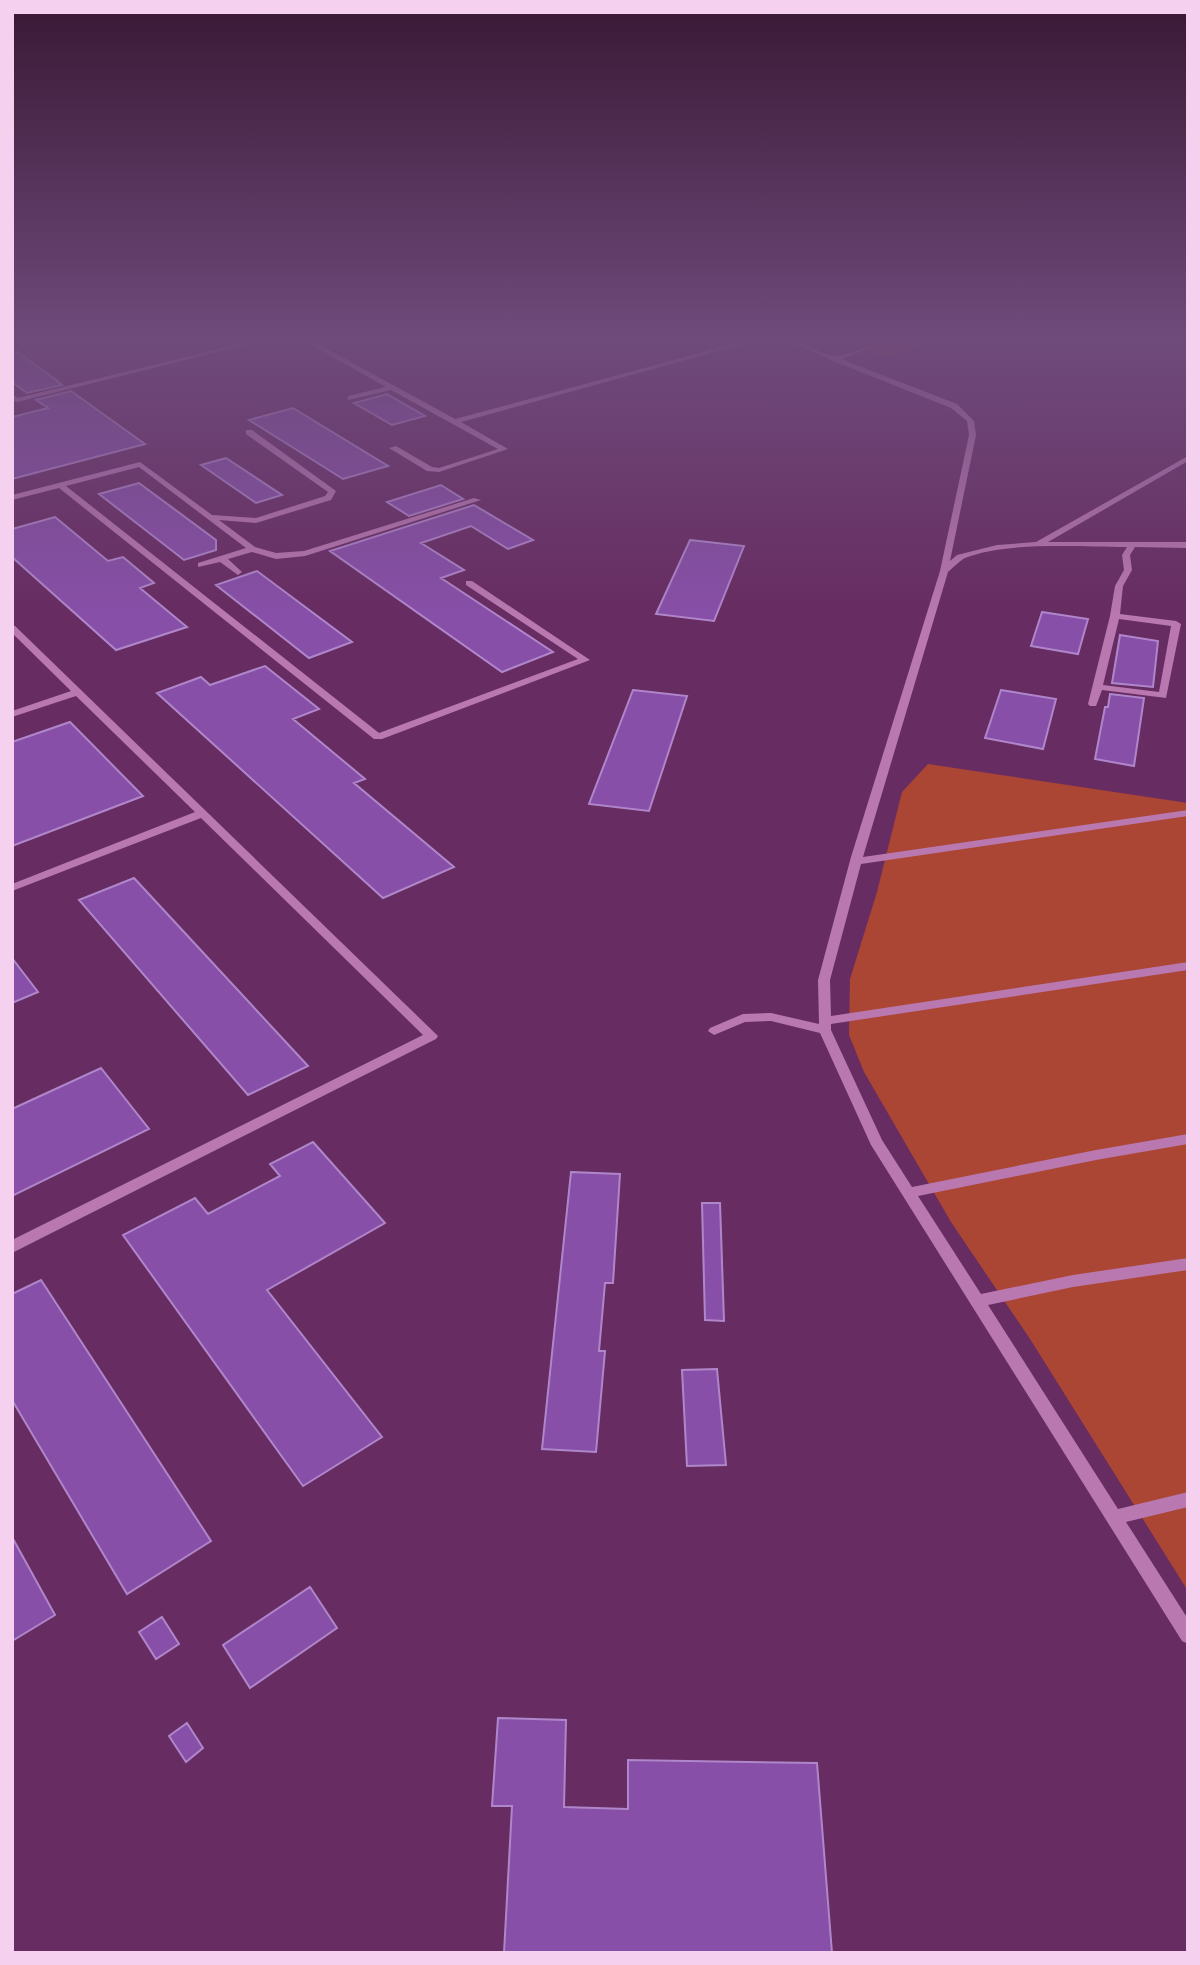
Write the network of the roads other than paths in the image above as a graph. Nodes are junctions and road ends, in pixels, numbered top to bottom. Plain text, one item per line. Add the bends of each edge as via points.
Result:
1 (248, 432) dead end
2 (471, 432) edge
3 (975, 432) edge
4 (393, 448) dead end
5 (1188, 458) edge
6 (60, 485) junction
7 (12, 498) edge
8 (477, 500) dead end
9 (211, 517) junction
10 (1037, 544) junction
11 (1188, 545) edge
12 (1132, 546) junction
13 (252, 549) junction
14 (222, 559) junction
15 (201, 565) dead end
16 (944, 571) junction
17 (238, 572) dead end
18 (469, 583) dead end
19 (1115, 616) junction
20 (12, 628) edge
21 (1098, 687) junction
22 (78, 692) junction
23 (1093, 704) dead end
24 (12, 714) edge
25 (203, 813) junction
26 (1188, 813) edge
27 (856, 861) junction
28 (12, 888) edge
29 (1188, 966) edge
30 (825, 1026) junction
31 (714, 1031) dead end
32 (1188, 1139) edge
33 (909, 1193) junction
34 (12, 1247) edge
35 (1188, 1264) edge
36 (978, 1301) junction
37 (1188, 1499) edge
38 (1115, 1517) junction
39 (1188, 1635) edge

1 - 9 lane via 332,491 328,498 256,520
2 - 4 lane via 504,449 439,470
3 - 16 lane
5 - 10 lane
6 - 7 lane
6 - 9 lane via 140,464
6 - 18 lane via 378,737 585,660
8 - 13 lane via 305,553 276,556
9 - 13 lane
10 - 12 lane
10 - 16 lane via 960,557
11 - 12 lane
12 - 19 lane via 1126,555 1128,570 1119,586
13 - 14 lane
14 - 15 lane
14 - 17 lane
16 - 27 lane
19 - 21 lane
19 - 21 lane via 1176,624 1163,696
20 - 22 lane
21 - 23 lane
22 - 24 lane
22 - 25 lane
25 - 28 lane
25 - 34 lane via 432,1036
26 - 27 lane
27 - 30 lane via 824,980
29 - 30 lane
30 - 31 lane via 771,1017 743,1018
30 - 33 lane via 876,1141
32 - 33 lane
33 - 36 lane
35 - 36 lane
36 - 38 lane
37 - 38 lane
38 - 39 lane

